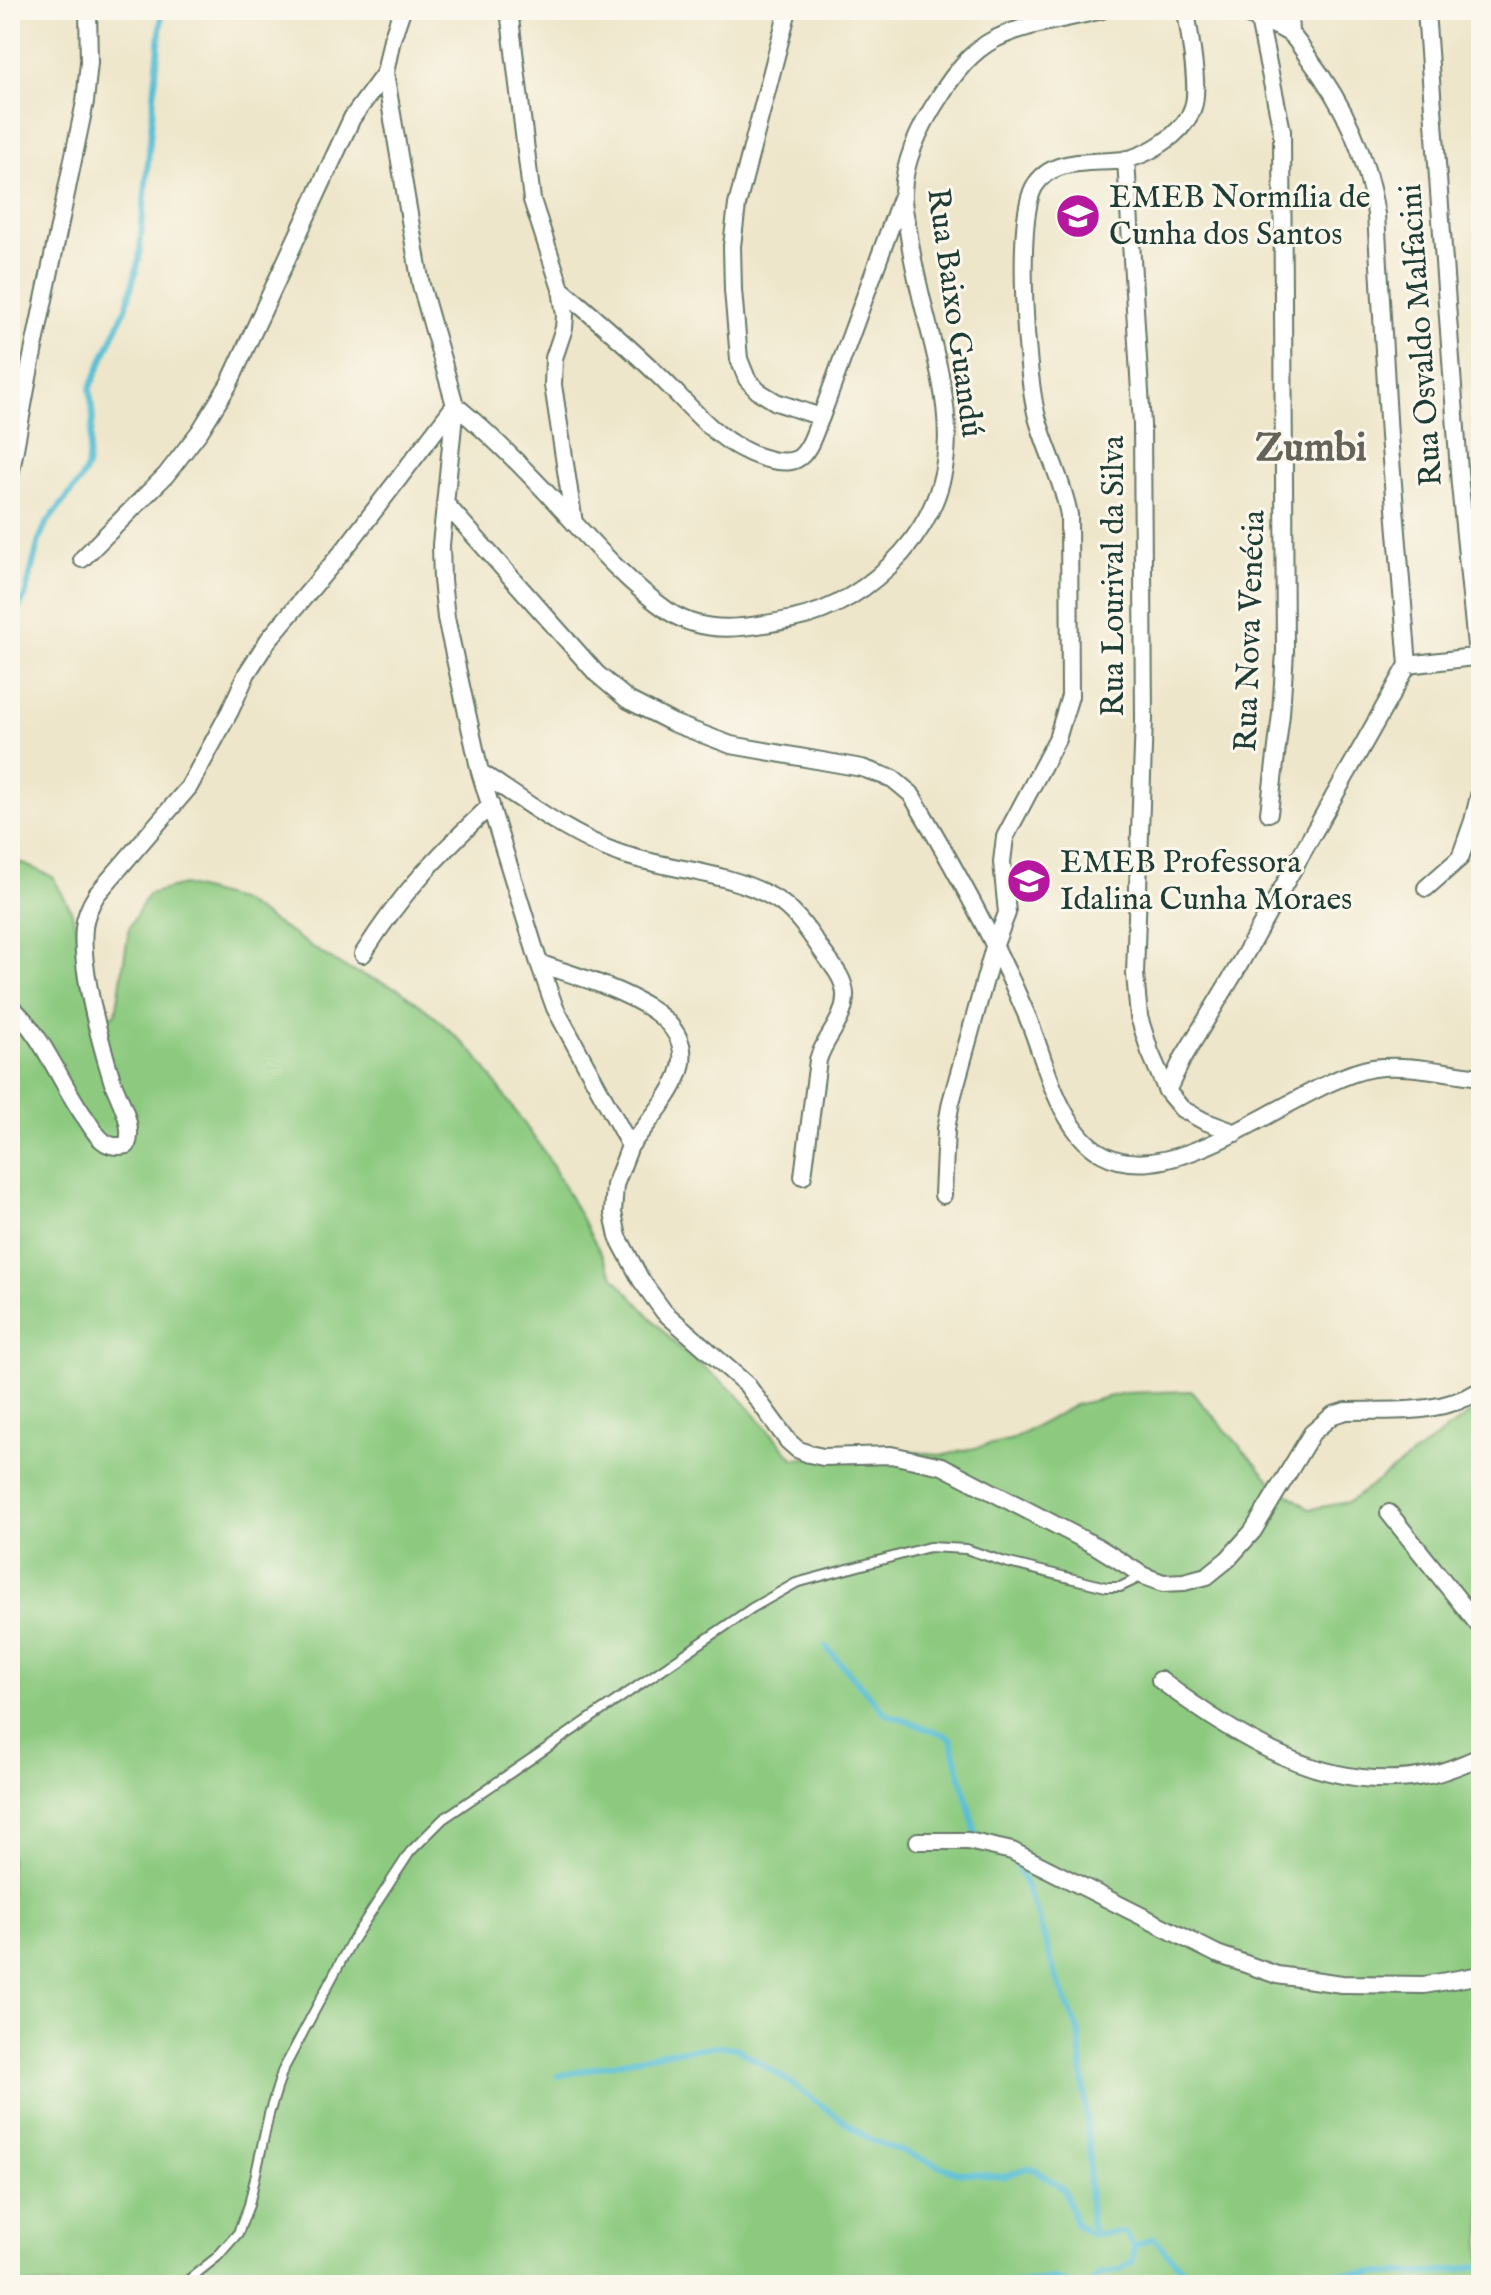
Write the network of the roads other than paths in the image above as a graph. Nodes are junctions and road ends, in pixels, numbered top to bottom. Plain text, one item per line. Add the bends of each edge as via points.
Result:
1 (88, 10) edge
2 (402, 10) edge
3 (509, 10) edge
4 (788, 10) edge
5 (1102, 10) edge
6 (1186, 10) edge
7 (1231, 10) edge
8 (1289, 10) edge
9 (1426, 10) edge
10 (1259, 20) junction
11 (1290, 34) junction
12 (385, 73) junction
13 (1126, 159) junction
14 (903, 193) junction
15 (561, 289) junction
16 (455, 405) junction
17 (821, 417) junction
18 (10, 476) edge
19 (445, 503) junction
20 (575, 524) junction
21 (82, 559) dead end
22 (1479, 656) edge
23 (1408, 665) junction
24 (480, 772) junction
25 (1481, 788) edge
26 (491, 805) junction
27 (1269, 813) dead end
28 (1426, 888) dead end
29 (994, 947) junction
30 (363, 954) dead end
31 (539, 963) junction
32 (10, 1006) edge
33 (1481, 1077) edge
34 (1167, 1091) junction
35 (1236, 1133) junction
36 (630, 1146) junction
37 (803, 1176) dead end
38 (943, 1195) dead end
39 (1481, 1390) edge
40 (1389, 1513) dead end
41 (1144, 1576) junction
42 (1481, 1628) edge
43 (1160, 1680) dead end
44 (1481, 1757) edge
45 (918, 1841) dead end
46 (1481, 1975) edge
47 (182, 2285) edge

1 - 18 street via 85,102
2 - 12 street
3 - 15 street via 532,200
4 - 17 street via 737,205 733,290 739,359 747,379 776,402
5 - 14 street, Rua Baixo Guandú via 1013,32 973,55 954,74 920,128
6 - 13 street via 1194,107 1181,128 1157,148
7 - 10 street
8 - 11 street
9 - 22 street, Rua Osvaldo Malfacini via 1460,485
10 - 11 street
10 - 27 street, Rua Nova Venécia via 1282,131 1285,651
11 - 23 street via 1345,114 1370,177
12 - 16 street via 421,285
12 - 21 street via 352,118 229,384 200,431 166,475
13 - 29 street via 1065,164 1046,172 1026,210 1029,368 1037,415 1069,515 1070,696 1057,739 1005,837 1007,913
13 - 34 street, Rua Lourival da Silva via 1142,425 1144,719 1135,974 1139,1017
14 - 17 street
14 - 20 street, Rua Baixo Guandú via 911,252 940,372 946,460 937,498 921,531 887,569 851,597 814,615 726,629 670,612 612,565
15 - 17 street via 722,436 744,450 770,459 798,458
15 - 20 street via 565,322 554,358 553,385
16 - 19 street
16 - 20 street, Rua Baixo Guandú
16 - 32 street via 269,639 189,787 88,910 86,973 130,1130 127,1145 101,1140 22,1016
19 - 24 street via 441,545 446,618
19 - 29 street via 589,665 628,700 731,745 862,768 893,779 911,794
22 - 23 street
23 - 34 street
24 - 26 street
24 - 37 street via 588,840 617,853 742,883 776,899 804,925 843,981 845,994 841,1018 818,1060
25 - 28 street via 1460,858
26 - 30 street via 411,884
26 - 31 street
29 - 35 street via 1071,1124 1088,1146 1113,1158 1144,1163 1176,1159
29 - 38 street via 951,1102
31 - 36 street via 555,1008
31 - 36 street via 646,1005 675,1031 681,1045 679,1074
33 - 35 street via 1372,1068 1340,1077
34 - 35 street, Rua Lourival da Silva via 1182,1109
36 - 41 street via 615,1185 613,1213 618,1237 641,1280 664,1312 747,1385 797,1449 823,1457 891,1455 942,1466
39 - 41 street via 1445,1406 1333,1415 1312,1433 1253,1531 1228,1559 1207,1576 1184,1582 1163,1583
40 - 42 street
41 - 47 lane via 1106,1587 947,1547 905,1552 796,1583 443,1819 410,1852 350,1944 282,2072 238,2233
43 - 44 street via 1215,1721 1326,1773 1376,1781 1430,1775
45 - 46 street via 968,1841 1012,1851 1205,1949 1277,1975 1342,1984 1410,1985

